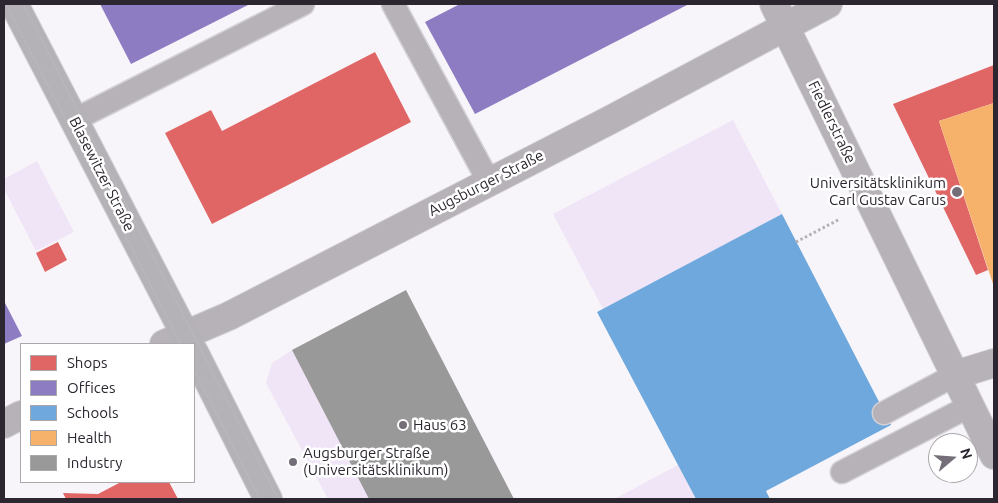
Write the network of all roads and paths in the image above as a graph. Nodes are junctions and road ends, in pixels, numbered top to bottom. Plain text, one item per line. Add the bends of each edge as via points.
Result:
1 (14, 4) edge
2 (303, 4) edge
3 (393, 4) edge
4 (828, 4) edge
5 (780, 16) edge
6 (213, 32) dead end
7 (71, 114) junction
8 (489, 182) junction
9 (829, 225) dead end
10 (796, 242) dead end
11 (183, 343) edge
12 (185, 343) edge
13 (994, 363) edge
14 (195, 366) edge
15 (955, 375) junction
16 (970, 406) junction
17 (884, 413) dead end
18 (20, 416) edge
19 (4, 424) edge
20 (994, 455) edge
21 (842, 472) dead end
22 (268, 499) edge

1 - 7 street, Blasewitzer Straße
2 - 7 lane
3 - 8 lane
4 - 5 street, Augsburger Straße
5 - 8 street, Augsburger Straße
5 - 15 street, Fiedlerstraße
6 - 7 lane
7 - 11 street, Blasewitzer Straße
8 - 12 street, Augsburger Straße via 230,316
9 - 10 path
13 - 15 street
14 - 22 street, Blasewitzer Straße
15 - 16 street, Fiedlerstraße
15 - 17 lane
16 - 20 street, Fiedlerstraße
16 - 21 lane
18 - 19 street

